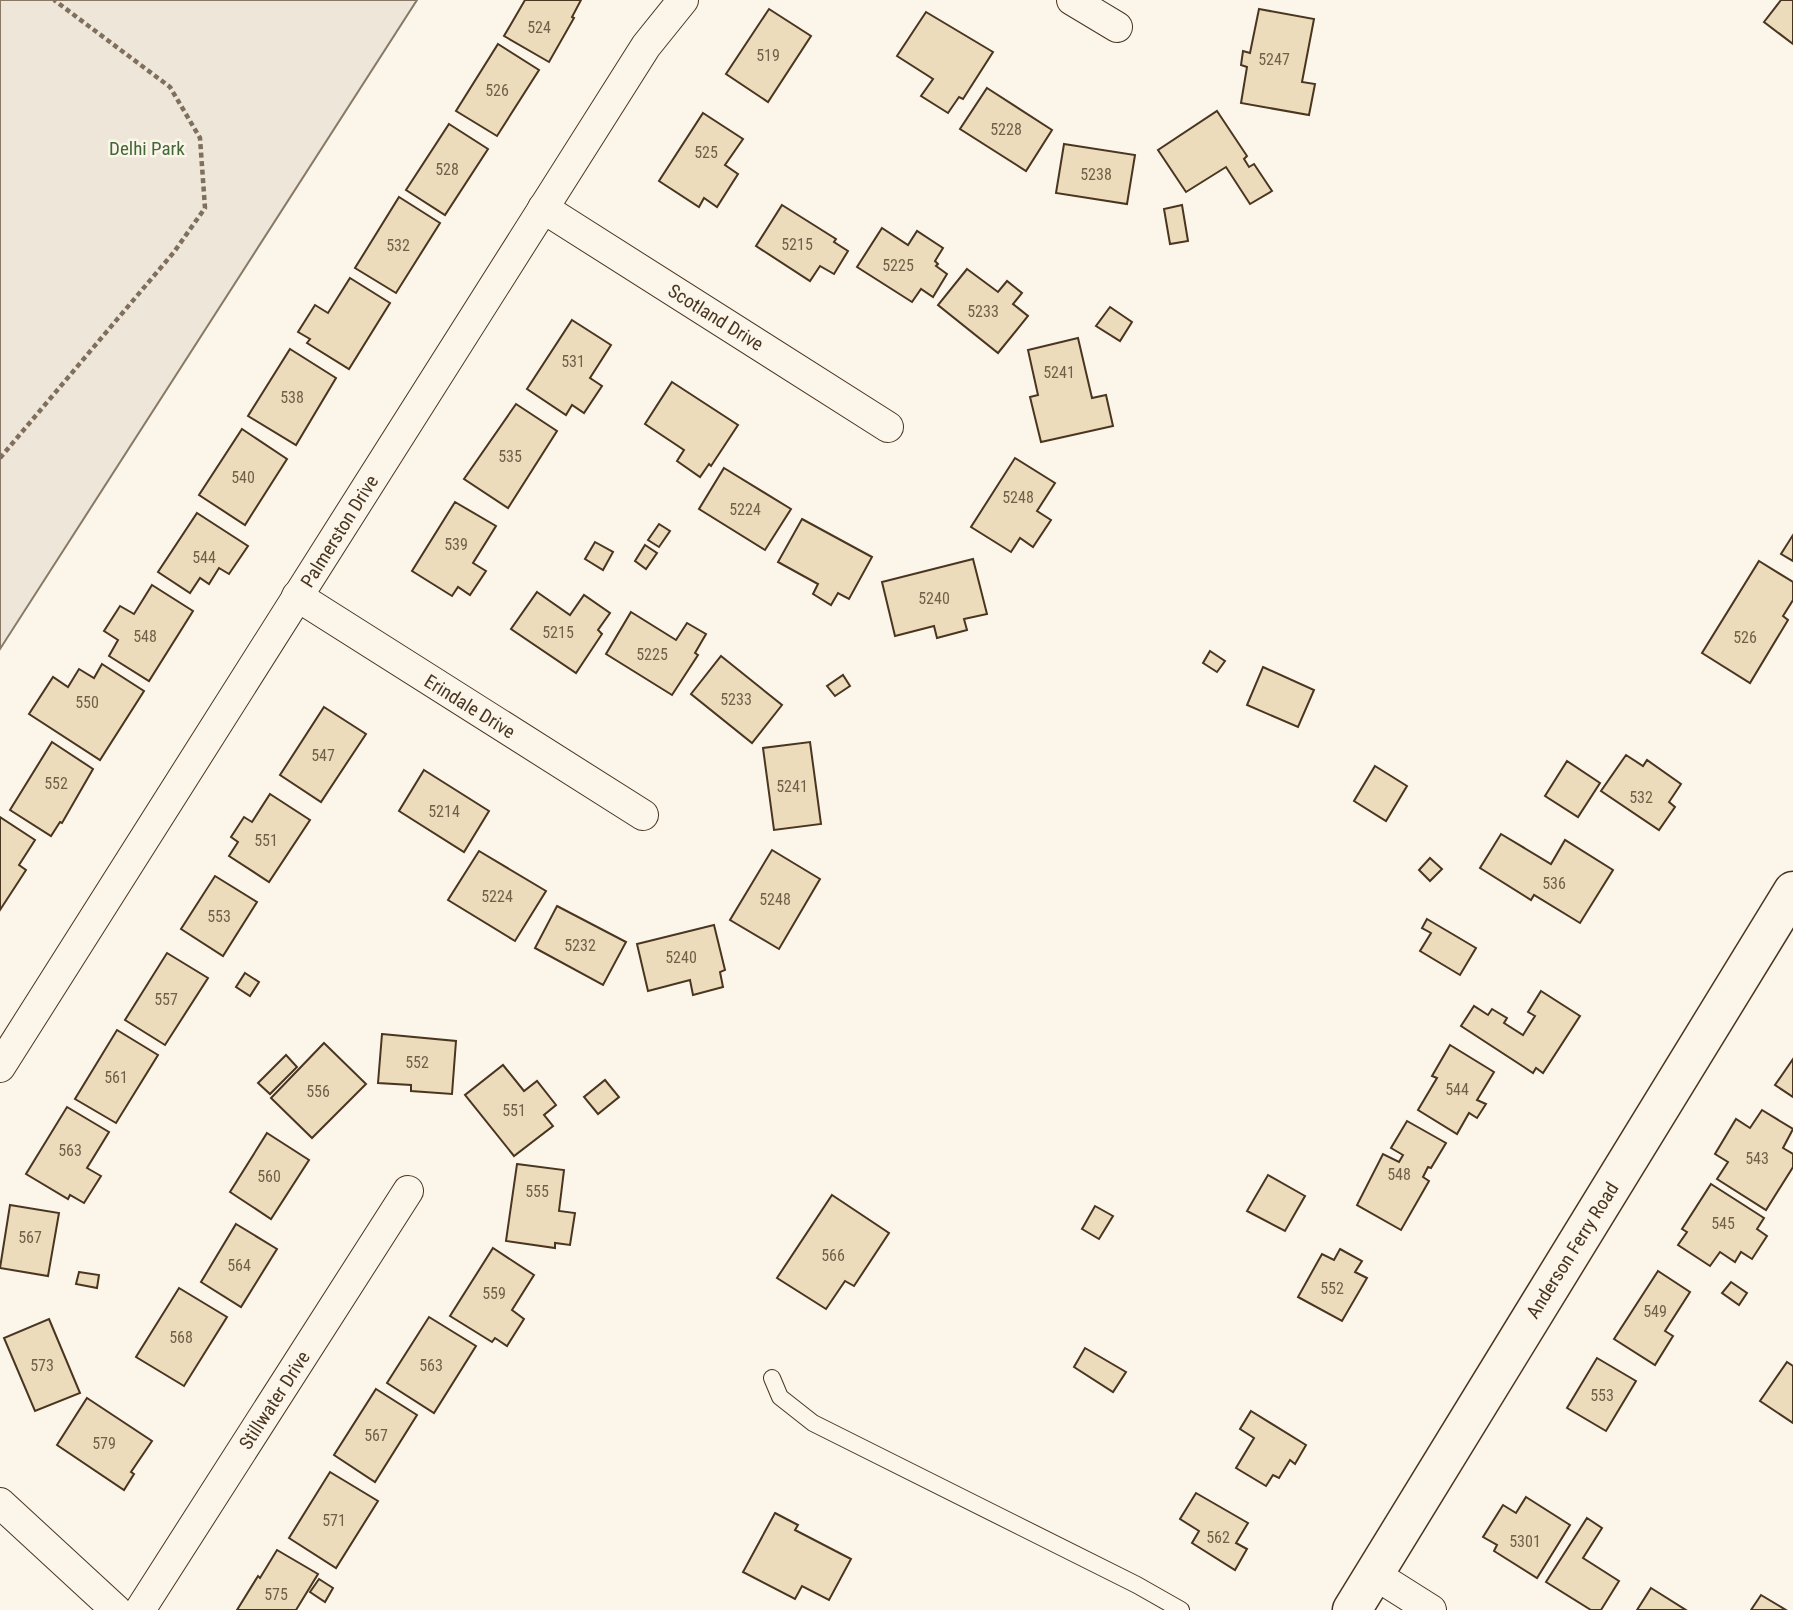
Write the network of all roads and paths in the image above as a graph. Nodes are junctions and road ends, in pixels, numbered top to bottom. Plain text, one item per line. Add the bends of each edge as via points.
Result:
1 (54, 0) edge
2 (683, 0) edge
3 (1072, 0) edge
4 (1117, 27) dead end
5 (543, 208) junction
6 (888, 427) dead end
7 (0, 458) edge
8 (297, 596) junction
9 (643, 815) dead end
10 (1793, 891) edge
11 (0, 1067) edge
12 (408, 1191) dead end
13 (772, 1378) dead end
14 (0, 1503) edge
15 (1374, 1574) junction
16 (116, 1610) edge
17 (140, 1610) edge
18 (1181, 1610) edge
19 (1352, 1610) edge
20 (1431, 1610) edge

1 - 7 path via 170,87 200,138 205,208 174,252
2 - 5 street, Palmerston Drive via 646,46
3 - 4 street
5 - 6 street, Scotland Drive
5 - 8 street, Palmerston Drive
8 - 9 street, Erindale Drive
8 - 11 street, Palmerston Drive
10 - 15 street, Anderson Ferry Road
12 - 17 street, Stillwater Drive
13 - 18 lane via 780,1397 813,1423
14 - 16 street
15 - 19 street, Anderson Ferry Road
15 - 20 street

